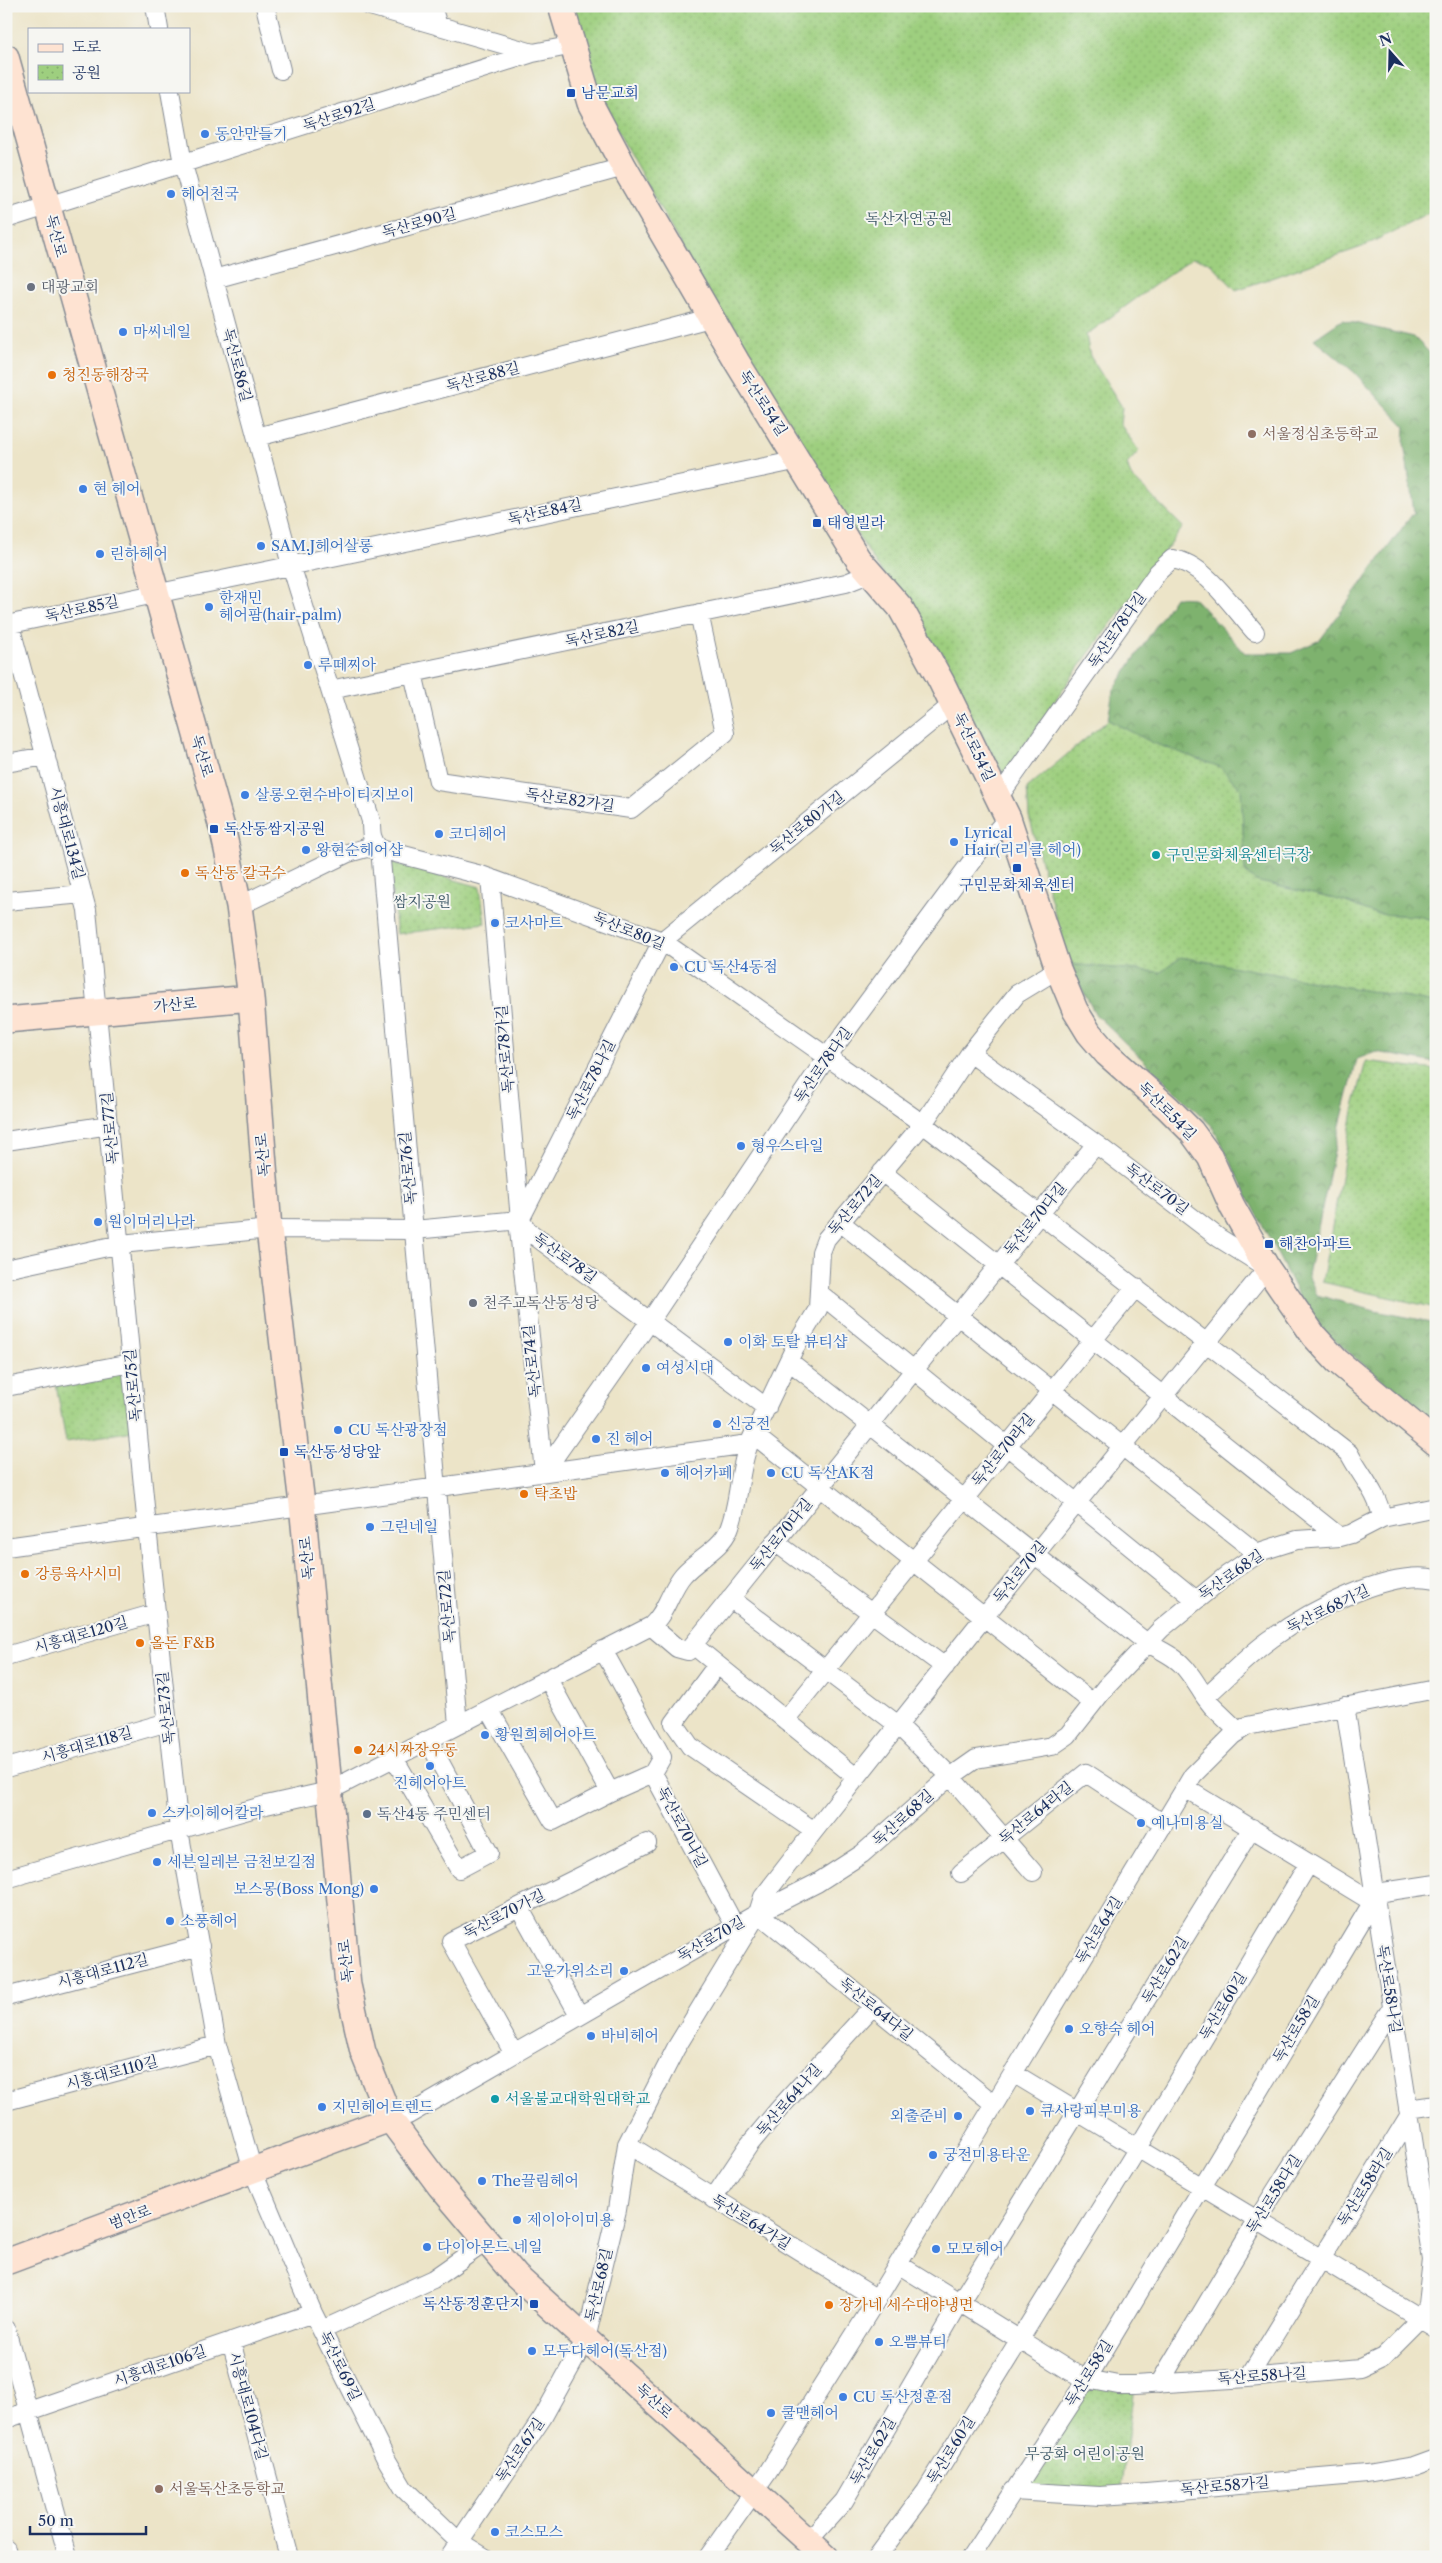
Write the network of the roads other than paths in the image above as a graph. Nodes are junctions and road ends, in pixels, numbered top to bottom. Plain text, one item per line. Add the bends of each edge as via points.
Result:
1 (155, 6) edge
2 (265, 6) edge
3 (370, 6) edge
4 (432, 6) edge
5 (561, 6) edge
6 (438, 26) junction
7 (159, 28) edge
8 (574, 46) junction
9 (533, 53) junction
10 (6, 57) edge
11 (282, 70) dead end
12 (170, 92) edge
13 (183, 164) junction
14 (624, 167) junction
15 (48, 206) junction
16 (6, 218) edge
17 (214, 279) junction
18 (710, 318) junction
19 (257, 437) junction
20 (799, 460) junction
21 (291, 565) junction
22 (872, 573) junction
23 (155, 592) junction
24 (699, 614) junction
25 (8, 625) edge
26 (1255, 632) dead end
27 (412, 673) junction
28 (330, 690) junction
29 (953, 704) junction
30 (46, 756) junction
31 (6, 763) edge
32 (1003, 808) junction
33 (380, 849) junction
34 (490, 878) junction
35 (83, 894) junction
36 (6, 901) edge
37 (239, 906) junction
38 (662, 941) junction
39 (1058, 969) junction
40 (251, 998) junction
41 (99, 1012) junction
42 (6, 1020) edge
43 (970, 1053) junction
44 (828, 1057) junction
45 (923, 1124) junction
46 (109, 1125) junction
47 (6, 1141) edge
48 (1096, 1144) junction
49 (882, 1172) junction
50 (1039, 1213) junction
51 (520, 1220) junction
52 (840, 1222) junction
53 (269, 1229) junction
54 (414, 1230) junction
55 (121, 1244) junction
56 (998, 1264) junction
57 (1267, 1268) junction
58 (6, 1269) edge
59 (1136, 1287) junction
60 (820, 1293) junction
61 (957, 1315) junction
62 (650, 1321) junction
63 (1092, 1340) junction
64 (1208, 1342) junction
65 (789, 1361) junction
66 (131, 1363) junction
67 (914, 1370) junction
68 (6, 1387) edge
69 (1052, 1390) junction
70 (1163, 1396) junction
71 (767, 1408) junction
72 (870, 1424) junction
73 (751, 1439) junction
74 (1436, 1443) edge
75 (1007, 1445) junction
76 (1122, 1447) junction
77 (544, 1472) junction
78 (820, 1486) junction
79 (437, 1487) junction
80 (964, 1498) junction
81 (1077, 1503) junction
82 (302, 1504) junction
83 (1436, 1507) edge
84 (1382, 1518) junction
85 (147, 1527) junction
86 (1340, 1537) junction
87 (775, 1542) junction
88 (6, 1547) edge
89 (1035, 1554) junction
90 (1258, 1554) junction
91 (914, 1560) junction
92 (1436, 1579) edge
93 (730, 1598) junction
94 (1196, 1600) junction
95 (156, 1613) junction
96 (871, 1613) junction
97 (985, 1616) junction
98 (651, 1626) junction
99 (1147, 1643) junction
100 (693, 1645) junction
101 (603, 1650) junction
102 (6, 1656) edge
103 (718, 1665) junction
104 (944, 1667) junction
105 (827, 1670) junction
106 (548, 1679) junction
107 (1436, 1689) edge
108 (1205, 1697) junction
109 (1093, 1702) junction
110 (1346, 1706) junction
111 (489, 1709) junction
112 (785, 1720) junction
113 (168, 1722) junction
114 (458, 1725) junction
115 (898, 1725) junction
116 (1238, 1732) junction
117 (428, 1740) junction
118 (394, 1758) junction
119 (6, 1768) edge
120 (653, 1773) junction
121 (950, 1776) junction
122 (856, 1778) junction
123 (1185, 1788) junction
124 (329, 1790) junction
125 (610, 1792) junction
126 (1164, 1824) junction
127 (1252, 1828) junction
128 (179, 1830) junction
129 (814, 1831) junction
130 (1004, 1838) junction
131 (646, 1843) dead end
132 (1309, 1863) junction
133 (1033, 1872) dead end
134 (961, 1873) dead end
135 (6, 1879) edge
136 (1436, 1884) edge
137 (1375, 1898) junction
138 (519, 1907) junction
139 (758, 1913) junction
140 (735, 1926) junction
141 (200, 1946) junction
142 (6, 1996) edge
143 (873, 2006) junction
144 (1392, 2007) junction
145 (579, 2015) junction
146 (218, 2045) junction
147 (514, 2054) junction
148 (1013, 2073) junction
149 (6, 2101) edge
150 (994, 2104) junction
151 (1436, 2105) edge
152 (1078, 2112) junction
153 (1409, 2112) junction
154 (390, 2119) junction
155 (626, 2144) junction
156 (1138, 2148) junction
157 (253, 2171) junction
158 (1201, 2186) junction
159 (713, 2199) junction
160 (1257, 2220) junction
161 (486, 2241) junction
162 (1320, 2258) junction
163 (6, 2262) edge
164 (898, 2264) junction
165 (877, 2299) junction
166 (960, 2302) junction
167 (314, 2313) junction
168 (1428, 2324) edge
169 (6, 2328) edge
170 (322, 2330) junction
171 (586, 2339) junction
172 (1020, 2339) junction
173 (231, 2341) junction
174 (1248, 2378) junction
175 (1086, 2379) junction
176 (1159, 2384) junction
177 (29, 2411) junction
178 (6, 2419) edge
179 (1436, 2458) edge
180 (1013, 2491) junction
181 (753, 2492) junction
182 (458, 2541) junction
183 (6, 2549) edge
184 (817, 2549) edge
185 (8, 2557) edge
186 (68, 2557) edge
187 (289, 2557) edge
188 (449, 2557) edge
189 (484, 2557) edge
190 (708, 2557) edge
191 (877, 2557) edge
192 (972, 2557) edge

1 - 7 street
2 - 11 street
3 - 6 street
4 - 6 street
5 - 8 main road, 독산로54길
6 - 9 street
8 - 9 street, 독산로92길
8 - 14 main road, 독산로54길 via 590,103
9 - 13 street, 독산로92길
10 - 15 main road, 독산로
12 - 13 street, 독산로86길
13 - 15 street, 독산로92길
13 - 17 street, 독산로86길
14 - 17 street, 독산로90길
14 - 18 main road, 독산로54길
15 - 16 street, 독산로92길
15 - 23 main road, 독산로
17 - 19 street, 독산로86길
18 - 19 street, 독산로88길
18 - 20 main road, 독산로54길
19 - 21 street, 독산로86길
20 - 21 street, 독산로84길
20 - 22 main road, 독산로54길 via 858,559
21 - 23 street, 독산로84길
21 - 28 street
22 - 24 street, 독산로82길 via 846,583
22 - 29 main road, 독산로54길 via 900,607
23 - 25 street, 독산로85길
23 - 37 main road, 독산로 via 223,832
24 - 27 street, 독산로82길
24 - 27 street, 독산로82가길 via 724,733 631,809 438,781
25 - 30 street, 독산로85길
26 - 32 street, 독산로78다길 via 1202,571 1185,560 1172,559 1158,572
27 - 28 street, 독산로82길
28 - 33 street via 371,821 374,843
29 - 32 main road, 독산로54길
29 - 38 street, 독산로80가길
30 - 31 street
30 - 35 street, 시흥대로134길
32 - 39 main road, 독산로54길
32 - 44 street, 독산로78다길 via 983,846
33 - 34 street, 독산로80길
33 - 37 street, 독산로80길 via 366,848 348,853
33 - 54 street, 독산로76길
34 - 38 street, 독산로80길
34 - 51 street, 독산로78가길
35 - 36 street, 시흥대로134길
35 - 41 street via 88,910
37 - 40 main road, 독산로
38 - 44 street, 독산로80길
38 - 51 street, 독산로78나길
39 - 43 street, 독산로72길 via 1017,994
39 - 57 main road, 독산로54길 via 1089,1034 1106,1054 1179,1119 1210,1157 1232,1206
40 - 41 main road, 가산로
40 - 53 main road, 독산로
41 - 42 main road, 가산로
41 - 46 street, 독산로77길
43 - 45 street, 독산로72길
43 - 48 street, 독산로70길
44 - 45 street, 독산로80길
44 - 62 street, 독산로78다길
45 - 49 street, 독산로72길
45 - 50 street
46 - 47 street
46 - 55 street, 독산로77길
48 - 50 street, 독산로70다길
48 - 57 street, 독산로70길 via 1219,1238
49 - 52 street, 독산로72길
49 - 56 street
50 - 56 street, 독산로70다길
50 - 59 street
51 - 54 street, 독산로78길
51 - 62 street, 독산로78길 via 528,1231
51 - 77 street, 독산로74길
52 - 60 street, 독산로72길 via 826,1239 821,1252
52 - 61 street
53 - 54 street, 독산로78길
53 - 55 street
53 - 82 main road, 독산로
54 - 79 street, 독산로76길
55 - 58 street
55 - 66 street, 독산로75길
56 - 61 street, 독산로70다길
56 - 63 street
57 - 64 street, 독산로70길
57 - 74 main road, 독산로54길 via 1314,1336 1337,1361
59 - 63 street, 독산로70라길
59 - 64 street
60 - 65 street, 독산로72길 via 818,1308
60 - 67 street
61 - 67 street, 독산로70다길
61 - 69 street
62 - 71 street, 독산로78길
62 - 77 street
63 - 69 street, 독산로70라길
63 - 70 street
64 - 70 street, 독산로70길
64 - 84 street via 1349,1453 1360,1475 1377,1497
65 - 71 street, 독산로72길
65 - 72 street
66 - 68 street
66 - 85 street, 독산로75길
67 - 72 street, 독산로70다길
67 - 75 street
69 - 75 street, 독산로70라길
69 - 76 street
70 - 76 street, 독산로70길
70 - 86 street
71 - 73 street, 독산로72길
72 - 78 street, 독산로70다길
72 - 80 street
73 - 77 street
73 - 78 street
73 - 98 street, 독산로72길 via 744,1457 729,1530 684,1574 660,1618
75 - 80 street, 독산로70라길
75 - 81 street
76 - 81 street, 독산로70길
76 - 90 street
77 - 79 street
78 - 87 street, 독산로70다길
78 - 91 street, 독산로70길
79 - 82 street
79 - 114 street, 독산로72길
80 - 89 street
80 - 91 street, 독산로70라길
81 - 89 street, 독산로70길
81 - 94 street
82 - 85 street
82 - 124 main road, 독산로
83 - 84 street, 독산로68길
84 - 86 street, 독산로68길
85 - 88 street
85 - 95 street, 독산로73길
86 - 90 street, 독산로68길 via 1297,1540
87 - 93 street, 독산로70다길
87 - 96 street
89 - 97 street, 독산로70길
89 - 99 street
90 - 94 street, 독산로68길
91 - 96 street, 독산로70라길
91 - 97 street, 독산로70길
92 - 108 street, 독산로68가길 via 1384,1582 1347,1596 1270,1639
93 - 100 street, 독산로70다길
93 - 105 street
94 - 99 street, 독산로68길
95 - 102 street, 시흥대로120길
95 - 113 street, 독산로73길
96 - 104 street
96 - 105 street, 독산로70라길
97 - 104 street, 독산로70길
97 - 109 street, 독산로70길
98 - 100 street via 677,1648 688,1651
98 - 101 street, 독산로72길
99 - 108 street via 1186,1667
99 - 109 street, 독산로68길
100 - 103 street
101 - 106 street, 독산로72길
101 - 120 street, 독산로70나길 via 662,1757
103 - 112 street
103 - 129 street via 674,1723 690,1746
104 - 115 street, 독산로70길
105 - 112 street, 독산로70라길
105 - 115 street
106 - 111 street, 독산로72길
106 - 125 street
107 - 110 street, 독산로64길
108 - 116 street
109 - 121 street, 독산로68길 via 1068,1735 1052,1746 976,1759
110 - 116 street, 독산로64길 via 1248,1726
110 - 137 street, 독산로58나길
111 - 114 street, 독산로72길
111 - 125 street via 553,1821
112 - 122 street
113 - 119 street, 시흥대로118길
113 - 128 street, 독산로73길
114 - 117 street, 독산로72길
115 - 121 street
115 - 122 street, 독산로70길
116 - 123 street, 독산로64길 via 1193,1775
117 - 118 street, 독산로72길
117 - 118 street via 488,1853 458,1869
118 - 124 street, 독산로72길
120 - 125 street
120 - 140 street, 독산로70나길
121 - 130 street
121 - 139 street, 독산로68길 via 862,1854 817,1883
122 - 129 street, 독산로70길
123 - 126 street, 독산로64길
123 - 127 street
124 - 128 street
124 - 154 main road, 독산로 via 348,1985 363,2052
126 - 130 street, 독산로64라길 via 1086,1773
126 - 148 street, 독산로64길
127 - 132 street
127 - 152 street, 독산로62길
128 - 135 street
128 - 141 street, 독산로73길
129 - 139 street, 독산로70길 via 763,1896
130 - 133 street
130 - 134 street, 독산로64라길
131 - 138 street, 독산로70가길
132 - 137 street via 1366,1898
132 - 156 street, 독산로60길
136 - 137 street via 1383,1892
137 - 144 street, 독산로58나길
137 - 158 street, 독산로58길
138 - 145 street
138 - 147 street, 독산로70가길 via 451,1941
139 - 140 street, 독산로70길
139 - 143 street, 독산로64다길
139 - 155 street, 독산로68길 via 676,2048
140 - 145 street, 독산로70길
141 - 142 street, 시흥대로112길
141 - 146 street, 독산로73길
143 - 150 street, 독산로64다길
143 - 159 street, 독산로64나길 via 779,2109
144 - 153 street, 독산로58나길
144 - 160 street, 독산로58다길
145 - 147 street, 독산로70길
146 - 149 street, 시흥대로110길
146 - 157 street
147 - 154 street, 독산로70길 via 408,2115
148 - 150 street, 독산로64길
148 - 152 street
150 - 164 street, 독산로64길
151 - 153 street
152 - 156 street
152 - 166 street, 독산로62길
153 - 162 street, 독산로58라길
153 - 168 street, 독산로58나길 via 1432,2260
154 - 157 main road, 범안로
154 - 161 main road, 독산로
155 - 159 street, 독산로64가길
155 - 171 street, 독산로68길 via 617,2210
156 - 158 street
156 - 172 street, 독산로60길
157 - 163 main road, 범안로
157 - 167 street, 독산로69길
158 - 160 street
158 - 175 street, 독산로58길
159 - 165 street, 독산로64가길
160 - 162 street
160 - 176 street, 독산로58다길
161 - 170 street via 433,2279
161 - 171 main road, 독산로 via 516,2276
162 - 168 street
162 - 174 street, 독산로58라길
164 - 165 street, 독산로64길
164 - 166 street
165 - 181 street, 독산로64길
166 - 172 street
166 - 184 street, 독산로62길
167 - 170 street, 독산로69길
167 - 173 street, 시흥대로106길
168 - 174 street, 독산로58나길 via 1383,2357 1360,2368
169 - 177 street
170 - 182 street, 독산로69길 via 384,2457 404,2489
171 - 181 main road, 독산로
171 - 182 street, 독산로67길 via 543,2417
172 - 175 street
172 - 191 street, 독산로60길 via 926,2491
173 - 177 street, 시흥대로106길
173 - 187 street, 시흥대로104다길
174 - 176 street, 독산로58나길
175 - 176 street, 독산로58나길 via 1118,2385
175 - 180 street, 독산로58길
177 - 178 street, 시흥대로106길
177 - 186 street
179 - 180 street, 독산로58가길 via 1414,2466 1367,2474 1146,2493 1100,2496
180 - 192 street, 독산로58길
181 - 184 main road, 독산로
181 - 190 street, 독산로64길
182 - 188 street, 독산로67길
182 - 189 street, 독산로69길
183 - 185 street

